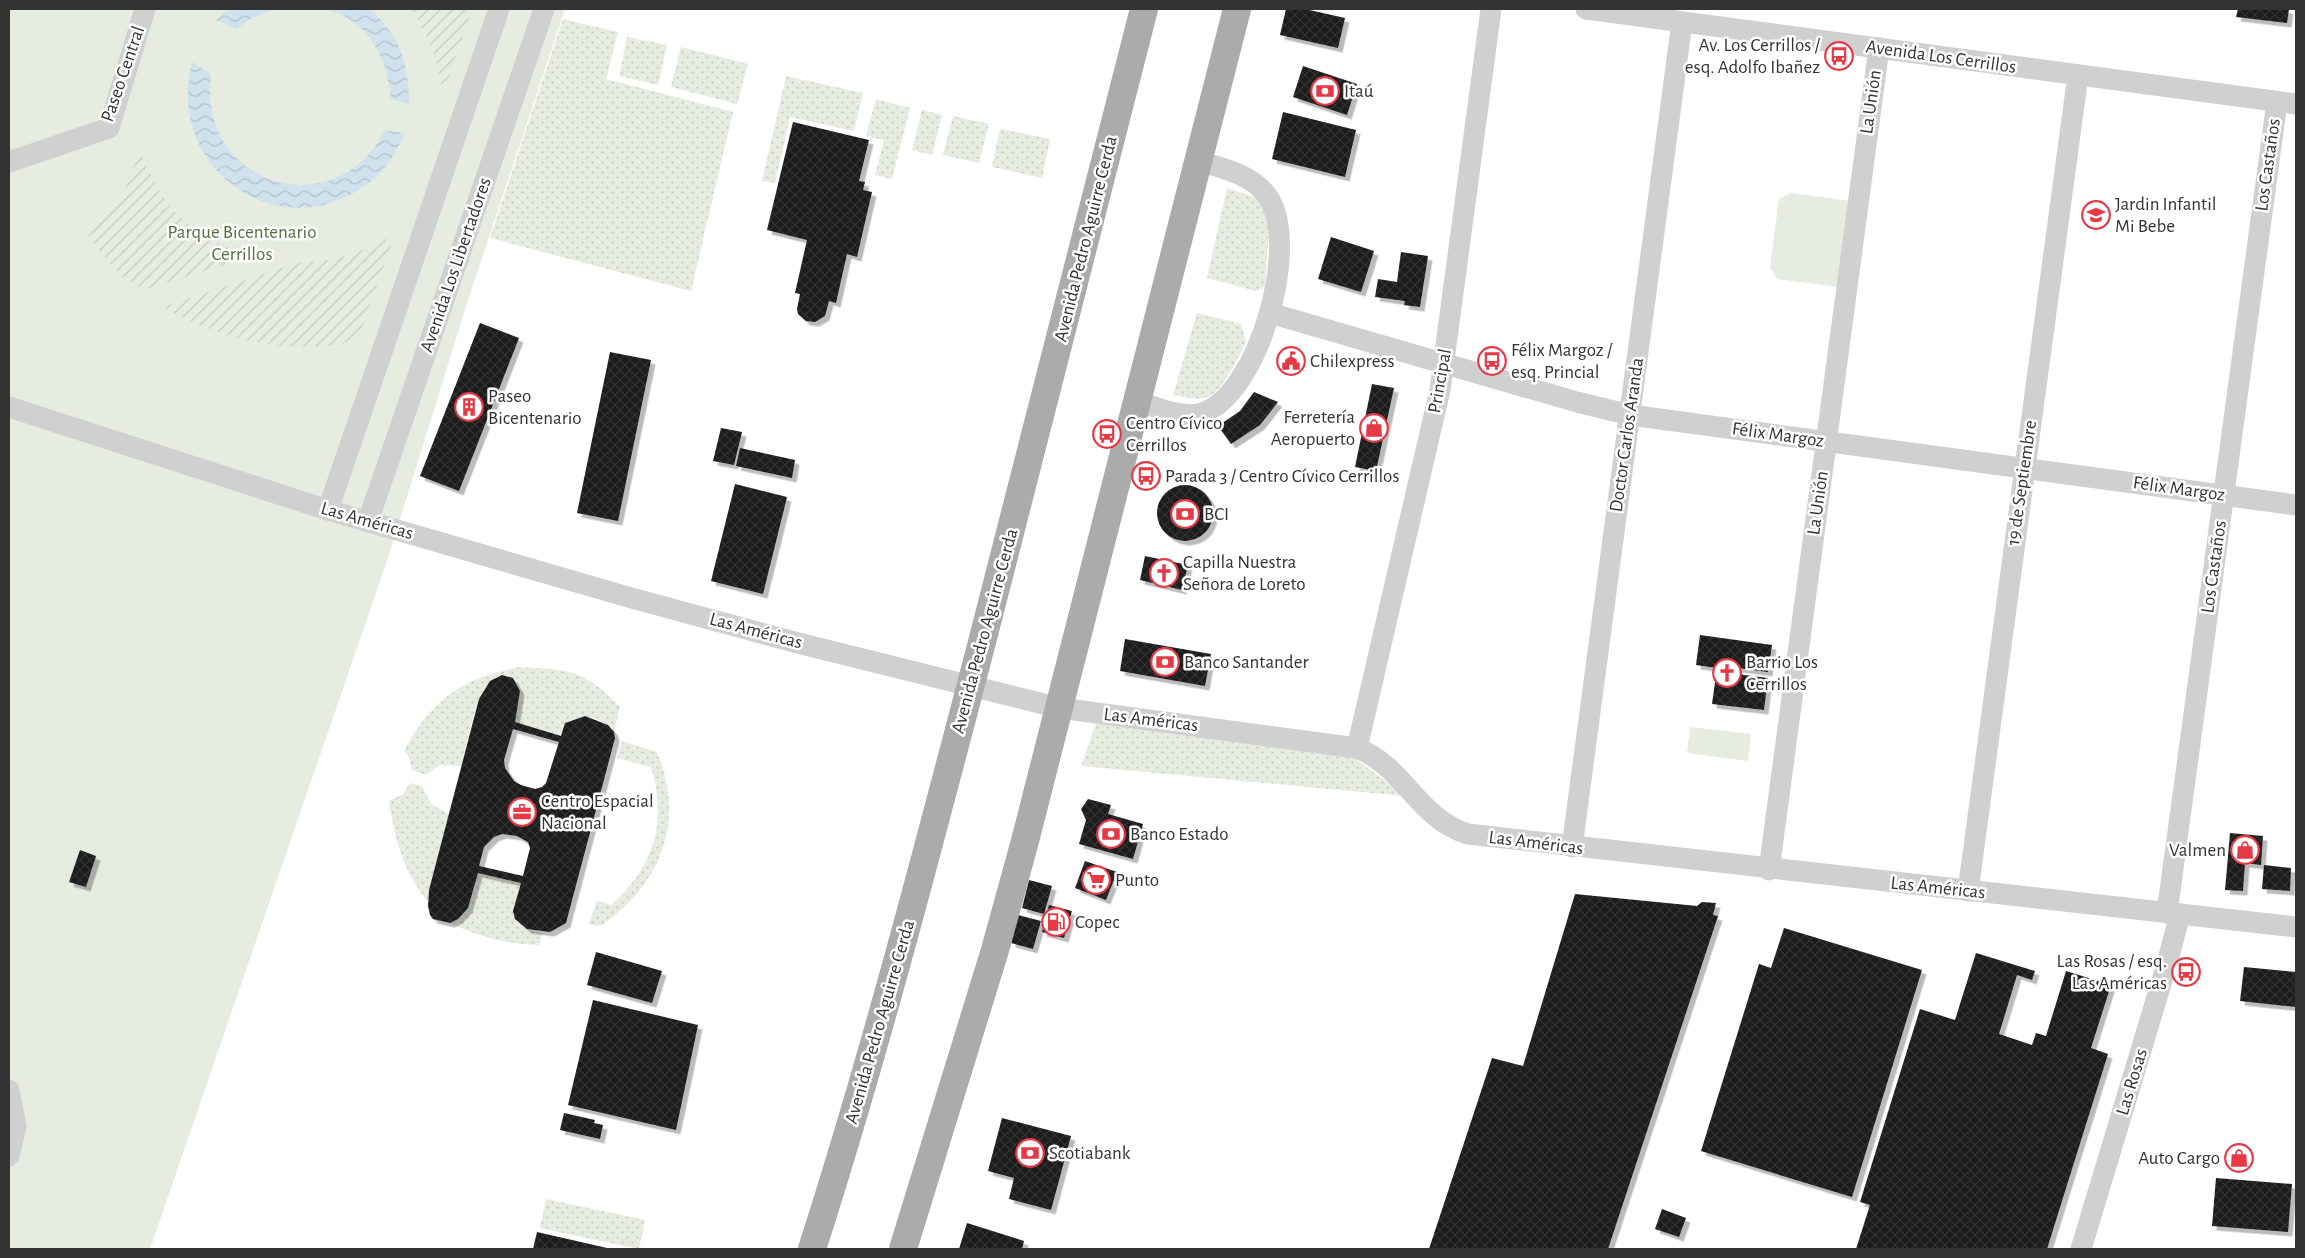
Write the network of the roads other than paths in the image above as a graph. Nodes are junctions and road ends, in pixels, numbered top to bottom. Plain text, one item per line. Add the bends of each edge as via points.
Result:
1 (145, 9) edge
2 (499, 9) edge
3 (544, 9) edge
4 (1144, 9) edge
5 (1237, 9) edge
6 (1491, 9) edge
7 (1586, 9) edge
8 (1682, 22) junction
9 (1879, 48) junction
10 (2078, 75) junction
11 (2286, 103) edge
12 (1199, 161) junction
13 (9, 162) edge
14 (1270, 313) junction
15 (1444, 363) junction
16 (1138, 402) junction
17 (9, 407) edge
18 (1630, 415) junction
19 (1826, 441) junction
20 (2024, 468) junction
21 (2224, 495) junction
22 (2296, 505) edge
23 (328, 510) junction
24 (368, 521) junction
25 (971, 684) junction
26 (1060, 708) junction
27 (1357, 748) junction
28 (1572, 847) junction
29 (1769, 870) junction
30 (1968, 891) junction
31 (2173, 914) junction
32 (2296, 927) edge
33 (9, 1090) edge
34 (9, 1156) edge
35 (812, 1249) edge
36 (904, 1249) edge
37 (2081, 1249) edge

1 - 13 street, Paseo Central via 109,128
2 - 23 street
3 - 24 street, Avenida Los Libertadores
4 - 25 main road, Avenida Pedro Aguirre Cerda
5 - 12 main road
6 - 15 street, Principal
7 - 8 street, Avenida Los Cerrillos
8 - 9 street, Avenida Los Cerrillos
8 - 18 street, Doctor Carlos Aranda
9 - 10 street, Avenida Los Cerrillos
9 - 19 street, La Unión
10 - 11 street, Avenida Los Cerrillos
10 - 20 street, 19 de Septiembre
11 - 21 street, Los Castaños
12 - 14 street via 1247,178 1258,185 1272,204 1280,246 1276,290
12 - 16 main road
14 - 15 street, Félix Margoz
14 - 16 street via 1247,367 1224,399 1215,406 1202,413 1186,414
15 - 18 street, Félix Margoz
15 - 27 street, Principal
16 - 26 main road
17 - 23 street, Las Américas
18 - 19 street, Félix Margoz
18 - 28 street, Doctor Carlos Aranda
19 - 20 street, Félix Margoz
19 - 29 street, La Unión
20 - 21 street, Félix Margoz
20 - 30 street, 19 de Septiembre
21 - 22 street, Félix Margoz
21 - 31 street, Los Castaños
23 - 24 street, Las Américas
24 - 25 street, Las Américas via 798,643
25 - 26 street, Las Américas
25 - 35 main road, Avenida Pedro Aguirre Cerda via 901,949
26 - 27 street, Las Américas
26 - 36 main road via 998,939
27 - 28 street, Las Américas via 1382,760 1423,807 1455,830
28 - 29 street, Las Américas
29 - 30 street, Las Américas
30 - 31 street, Las Américas
31 - 32 street, Las Américas
31 - 37 street, Las Rosas via 2168,964
33 - 34 street via 16,1126

